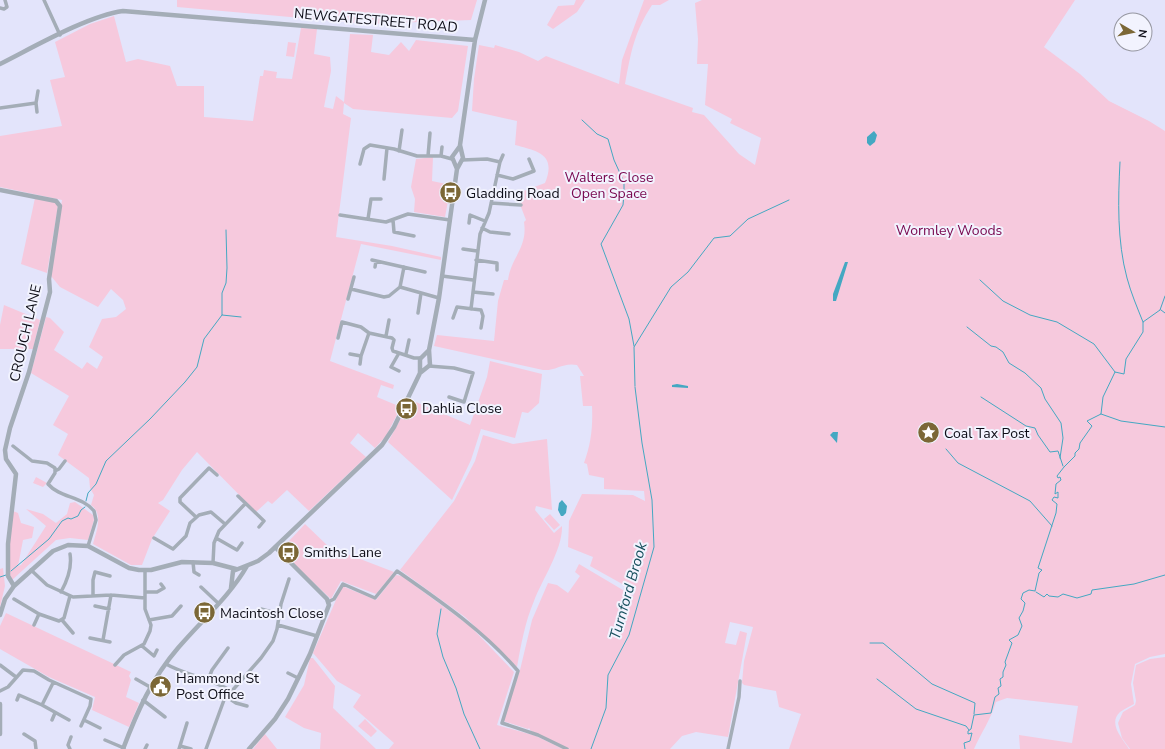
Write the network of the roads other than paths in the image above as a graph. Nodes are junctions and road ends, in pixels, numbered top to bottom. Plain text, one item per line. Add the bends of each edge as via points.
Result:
1 (5, 0) edge
2 (44, 0) edge
3 (485, 0) edge
4 (0, 8) edge
5 (60, 35) junction
6 (474, 40) junction
7 (0, 64) edge
8 (38, 91) dead end
9 (36, 103) junction
10 (0, 108) edge
11 (37, 112) dead end
12 (402, 130) dead end
13 (430, 133) dead end
14 (442, 147) dead end
15 (386, 148) junction
16 (399, 151) junction
17 (502, 155) dead end
18 (428, 156) junction
19 (442, 156) junction
20 (458, 157) junction
21 (529, 158) dead end
22 (500, 162) junction
23 (360, 164) dead end
24 (497, 175) junction
25 (384, 178) dead end
26 (0, 190) edge
27 (381, 199) dead end
28 (491, 203) junction
29 (521, 205) dead end
30 (340, 215) dead end
31 (368, 219) junction
32 (393, 220) junction
33 (450, 220) junction
34 (485, 221) junction
35 (469, 223) dead end
36 (482, 228) junction
37 (509, 234) dead end
38 (414, 236) dead end
39 (463, 249) dead end
40 (477, 251) junction
41 (476, 260) junction
42 (375, 267) dead end
43 (404, 267) junction
44 (497, 270) dead end
45 (425, 272) dead end
46 (442, 276) junction
47 (354, 277) dead end
48 (473, 280) junction
49 (400, 287) junction
50 (351, 289) junction
51 (473, 292) junction
52 (422, 294) junction
53 (493, 294) dead end
54 (439, 298) junction
55 (348, 299) dead end
56 (471, 309) junction
57 (418, 313) dead end
58 (343, 317) dead end
59 (453, 318) dead end
60 (389, 320) dead end
61 (342, 322) junction
62 (481, 328) dead end
63 (369, 333) junction
64 (386, 336) junction
65 (338, 338) dead end
66 (409, 340) dead end
67 (398, 352) junction
68 (350, 354) dead end
69 (406, 354) junction
70 (361, 356) junction
71 (414, 358) junction
72 (427, 358) junction
73 (360, 364) dead end
74 (419, 364) junction
75 (427, 367) junction
76 (437, 367) junction
77 (475, 368) dead end
78 (399, 371) dead end
79 (420, 373) junction
80 (473, 373) junction
81 (449, 397) dead end
82 (13, 446) dead end
83 (64, 461) dead end
84 (56, 470) junction
85 (217, 475) dead end
86 (238, 496) dead end
87 (245, 504) junction
88 (196, 517) junction
89 (225, 524) junction
90 (260, 527) dead end
91 (154, 538) dead end
92 (216, 538) junction
93 (242, 544) dead end
94 (88, 546) junction
95 (275, 547) junction
96 (70, 554) dead end
97 (193, 562) junction
98 (213, 563) junction
99 (225, 566) junction
100 (246, 566) junction
101 (237, 569) junction
102 (31, 570) junction
103 (145, 571) junction
104 (199, 575) dead end
105 (241, 575) junction
106 (110, 576) dead end
107 (233, 576) junction
108 (289, 579) dead end
109 (161, 584) dead end
110 (14, 586) junction
111 (201, 587) dead end
112 (231, 588) junction
113 (61, 592) junction
114 (145, 592) junction
115 (111, 595) junction
116 (70, 596) junction
117 (93, 596) junction
118 (145, 598) junction
119 (14, 599) dead end
120 (328, 602) junction
121 (218, 603) junction
122 (95, 606) dead end
123 (181, 606) dead end
124 (109, 608) junction
125 (261, 609) dead end
126 (39, 614) junction
127 (279, 614) junction
128 (0, 615) edge
129 (62, 620) junction
130 (149, 620) junction
131 (34, 625) dead end
132 (278, 625) junction
133 (73, 633) dead end
134 (317, 636) junction
135 (90, 638) dead end
136 (103, 640) junction
137 (110, 642) dead end
138 (142, 646) junction
139 (228, 648) dead end
140 (157, 650) dead end
141 (0, 664) edge
142 (166, 664) junction
143 (115, 665) dead end
144 (288, 673) dead end
145 (16, 677) junction
146 (298, 678) junction
147 (136, 679) dead end
148 (208, 680) junction
149 (740, 681) dead end
150 (53, 683) junction
151 (150, 687) junction
152 (0, 691) edge
153 (231, 691) junction
154 (227, 696) junction
155 (17, 700) dead end
156 (143, 700) junction
157 (0, 704) edge
158 (42, 705) junction
159 (247, 706) dead end
160 (55, 713) junction
161 (165, 717) dead end
162 (52, 720) dead end
163 (69, 720) dead end
164 (84, 720) junction
165 (187, 723) dead end
166 (81, 726) dead end
167 (100, 728) dead end
168 (0, 734) edge
169 (24, 734) dead end
170 (71, 737) dead end
171 (105, 740) dead end
172 (123, 748) edge
173 (179, 748) edge
174 (36, 749) edge
175 (70, 749) edge
176 (191, 749) edge
177 (206, 749) edge
178 (249, 749) edge
179 (567, 749) edge
180 (728, 749) edge

1 - 4 street via 7,7
2 - 5 street
3 - 6 street
5 - 6 street, NEWGATESTREET ROAD via 102,16 123,11
5 - 7 street, NEWGATESTREET ROAD
6 - 20 street
8 - 9 street
9 - 10 street
9 - 11 street
12 - 16 street
13 - 18 street
14 - 19 street
15 - 16 street
15 - 23 street via 368,146 363,151
15 - 25 street
16 - 18 street
17 - 22 street
18 - 19 street
19 - 20 street
20 - 22 street
20 - 33 street
21 - 24 street via 534,171 513,179
22 - 24 street
24 - 28 street
26 - 110 street, CROUCH LANE via 56,201 60,206 49,279 50,292 29,372 4,450 6,459 16,474 8,544 8,576
27 - 31 street via 371,199
28 - 29 street
28 - 34 street
30 - 31 street
31 - 32 street via 386,222
32 - 33 street via 411,214
32 - 38 street via 394,232
33 - 46 street
34 - 35 street via 470,214
34 - 36 street
36 - 37 street via 490,232
36 - 40 street
39 - 40 street
40 - 41 street
41 - 44 street via 498,264
41 - 48 street
42 - 43 street via 374,260
43 - 45 street
43 - 49 street
46 - 48 street
46 - 54 street
47 - 50 street
48 - 51 street
49 - 50 street via 384,297
49 - 52 street
50 - 55 street
51 - 53 street
51 - 56 street
52 - 54 street
52 - 57 street
54 - 72 street
56 - 59 street via 456,305
56 - 62 street via 483,311
58 - 61 street
60 - 64 street
61 - 63 street via 362,327
61 - 65 street
63 - 64 street
63 - 70 street
64 - 67 street via 394,338 392,350
66 - 69 street
67 - 69 street
67 - 78 street via 390,369
68 - 70 street
69 - 71 street
70 - 73 street
71 - 72 street
71 - 74 street
72 - 74 street
72 - 75 street
72 - 76 street
74 - 75 street
74 - 79 street
75 - 76 street
75 - 79 street
76 - 80 street
77 - 80 street
79 - 95 street via 394,427 382,445
80 - 81 street via 463,404
82 - 84 street via 29,459 47,464
83 - 84 street
84 - 94 street via 48,484 54,491 73,497 94,511 96,520
85 - 88 street via 209,468 180,498 180,502
86 - 87 street
87 - 89 street
87 - 90 street via 264,521
88 - 89 street via 211,512
88 - 91 street via 190,523 186,536 173,549
89 - 92 street
92 - 93 street via 237,550
92 - 98 street
94 - 102 street via 74,544 60,547
94 - 103 street via 129,568
95 - 100 street via 258,561
95 - 120 street
96 - 113 street via 66,582
97 - 98 street
97 - 103 street via 182,562
97 - 104 street via 193,570
98 - 99 street
99 - 101 street
99 - 107 street
100 - 101 street
100 - 105 street
101 - 105 street
101 - 107 street via 232,572
102 - 110 street
102 - 113 street via 47,585
103 - 114 street
105 - 107 street via 236,579
105 - 112 street
106 - 117 street via 94,573
107 - 112 street
108 - 127 street
109 - 114 street via 164,588 160,591
110 - 128 street via 5,599
111 - 121 street
112 - 121 street
113 - 116 street
114 - 118 street
115 - 117 street
115 - 118 street
115 - 124 street
116 - 117 street
116 - 129 street
118 - 130 street via 145,612
119 - 126 street
120 - 134 street
120 - 179 street via 334,599 342,584 375,598 397,571 488,640 518,671 502,724 538,735
121 - 142 street
122 - 124 street
123 - 130 street via 172,616
124 - 136 street
125 - 127 street
126 - 129 street via 57,621
126 - 131 street
127 - 132 street
129 - 133 street
130 - 138 street via 150,631
132 - 134 street
132 - 153 street via 270,647
134 - 146 street
135 - 136 street
136 - 137 street
138 - 140 street via 154,656
138 - 143 street via 124,655
139 - 148 street
141 - 145 street
142 - 148 street via 178,671
142 - 151 street
144 - 146 street
145 - 150 street via 26,667
145 - 152 street via 8,687
146 - 178 street via 279,714
147 - 151 street
148 - 153 street via 221,684
149 - 180 street
150 - 158 street
150 - 164 street via 91,699
151 - 156 street
153 - 154 street
154 - 159 street via 236,703
154 - 177 street
155 - 158 street via 19,695
156 - 161 street
156 - 172 street
157 - 168 street
158 - 160 street
160 - 162 street
160 - 163 street
164 - 166 street
164 - 167 street
165 - 173 street
169 - 174 street via 35,741
170 - 175 street via 68,745
171 - 172 street
173 - 176 street

